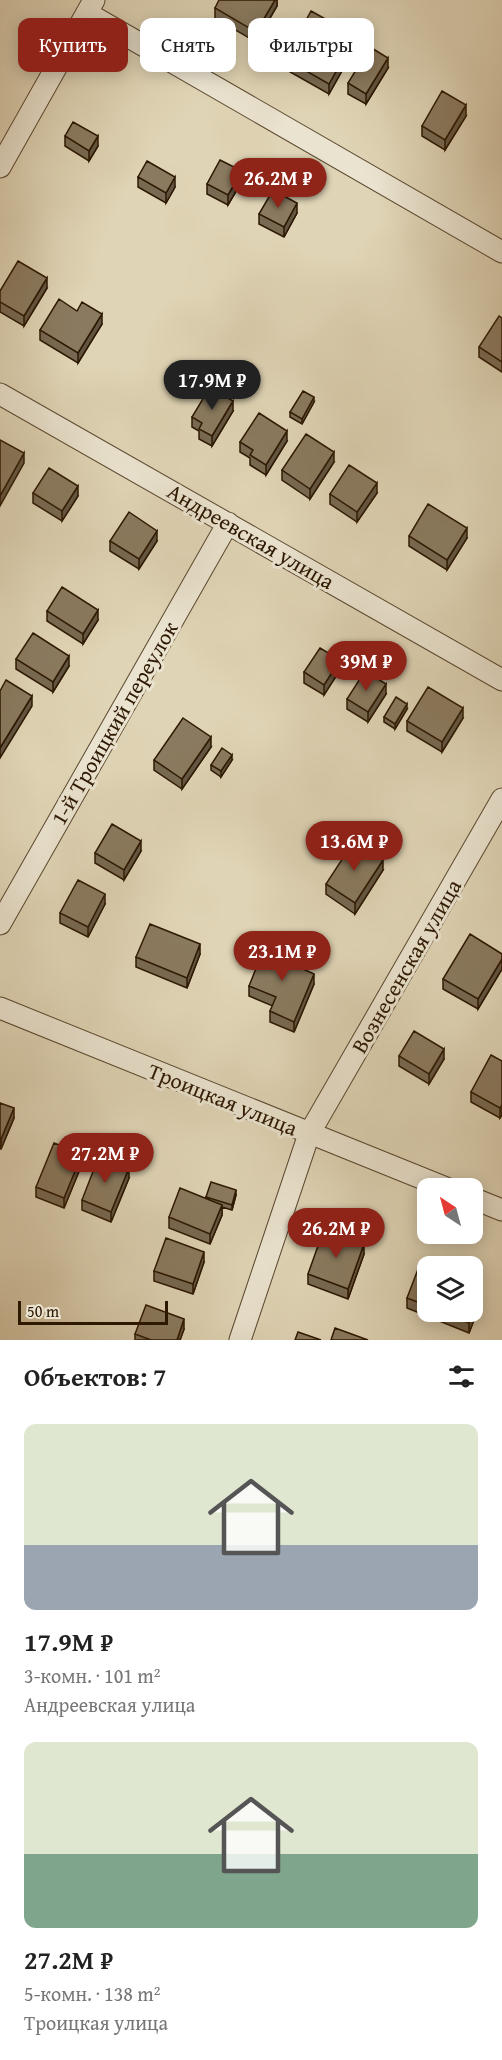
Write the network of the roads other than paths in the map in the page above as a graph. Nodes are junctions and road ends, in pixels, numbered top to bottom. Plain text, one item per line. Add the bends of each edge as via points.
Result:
1 (91, 6) edge
2 (0, 167) edge
3 (502, 252) edge
4 (0, 394) edge
5 (228, 523) junction
6 (502, 680) edge
7 (502, 799) edge
8 (0, 924) edge
9 (0, 1008) edge
10 (309, 1134) junction
11 (421, 1178) edge
12 (483, 1202) edge
13 (502, 1210) edge
14 (240, 1340) edge

1 - 2 street
1 - 3 street
4 - 5 street, Андреевская улица
5 - 6 street, Андреевская улица
5 - 8 street, 1-й Троицкий переулок
7 - 10 street, Вознесенская улица
9 - 10 street, Троицкая улица
10 - 11 street, Троицкая улица
10 - 14 street, Вознесенская улица
12 - 13 street

